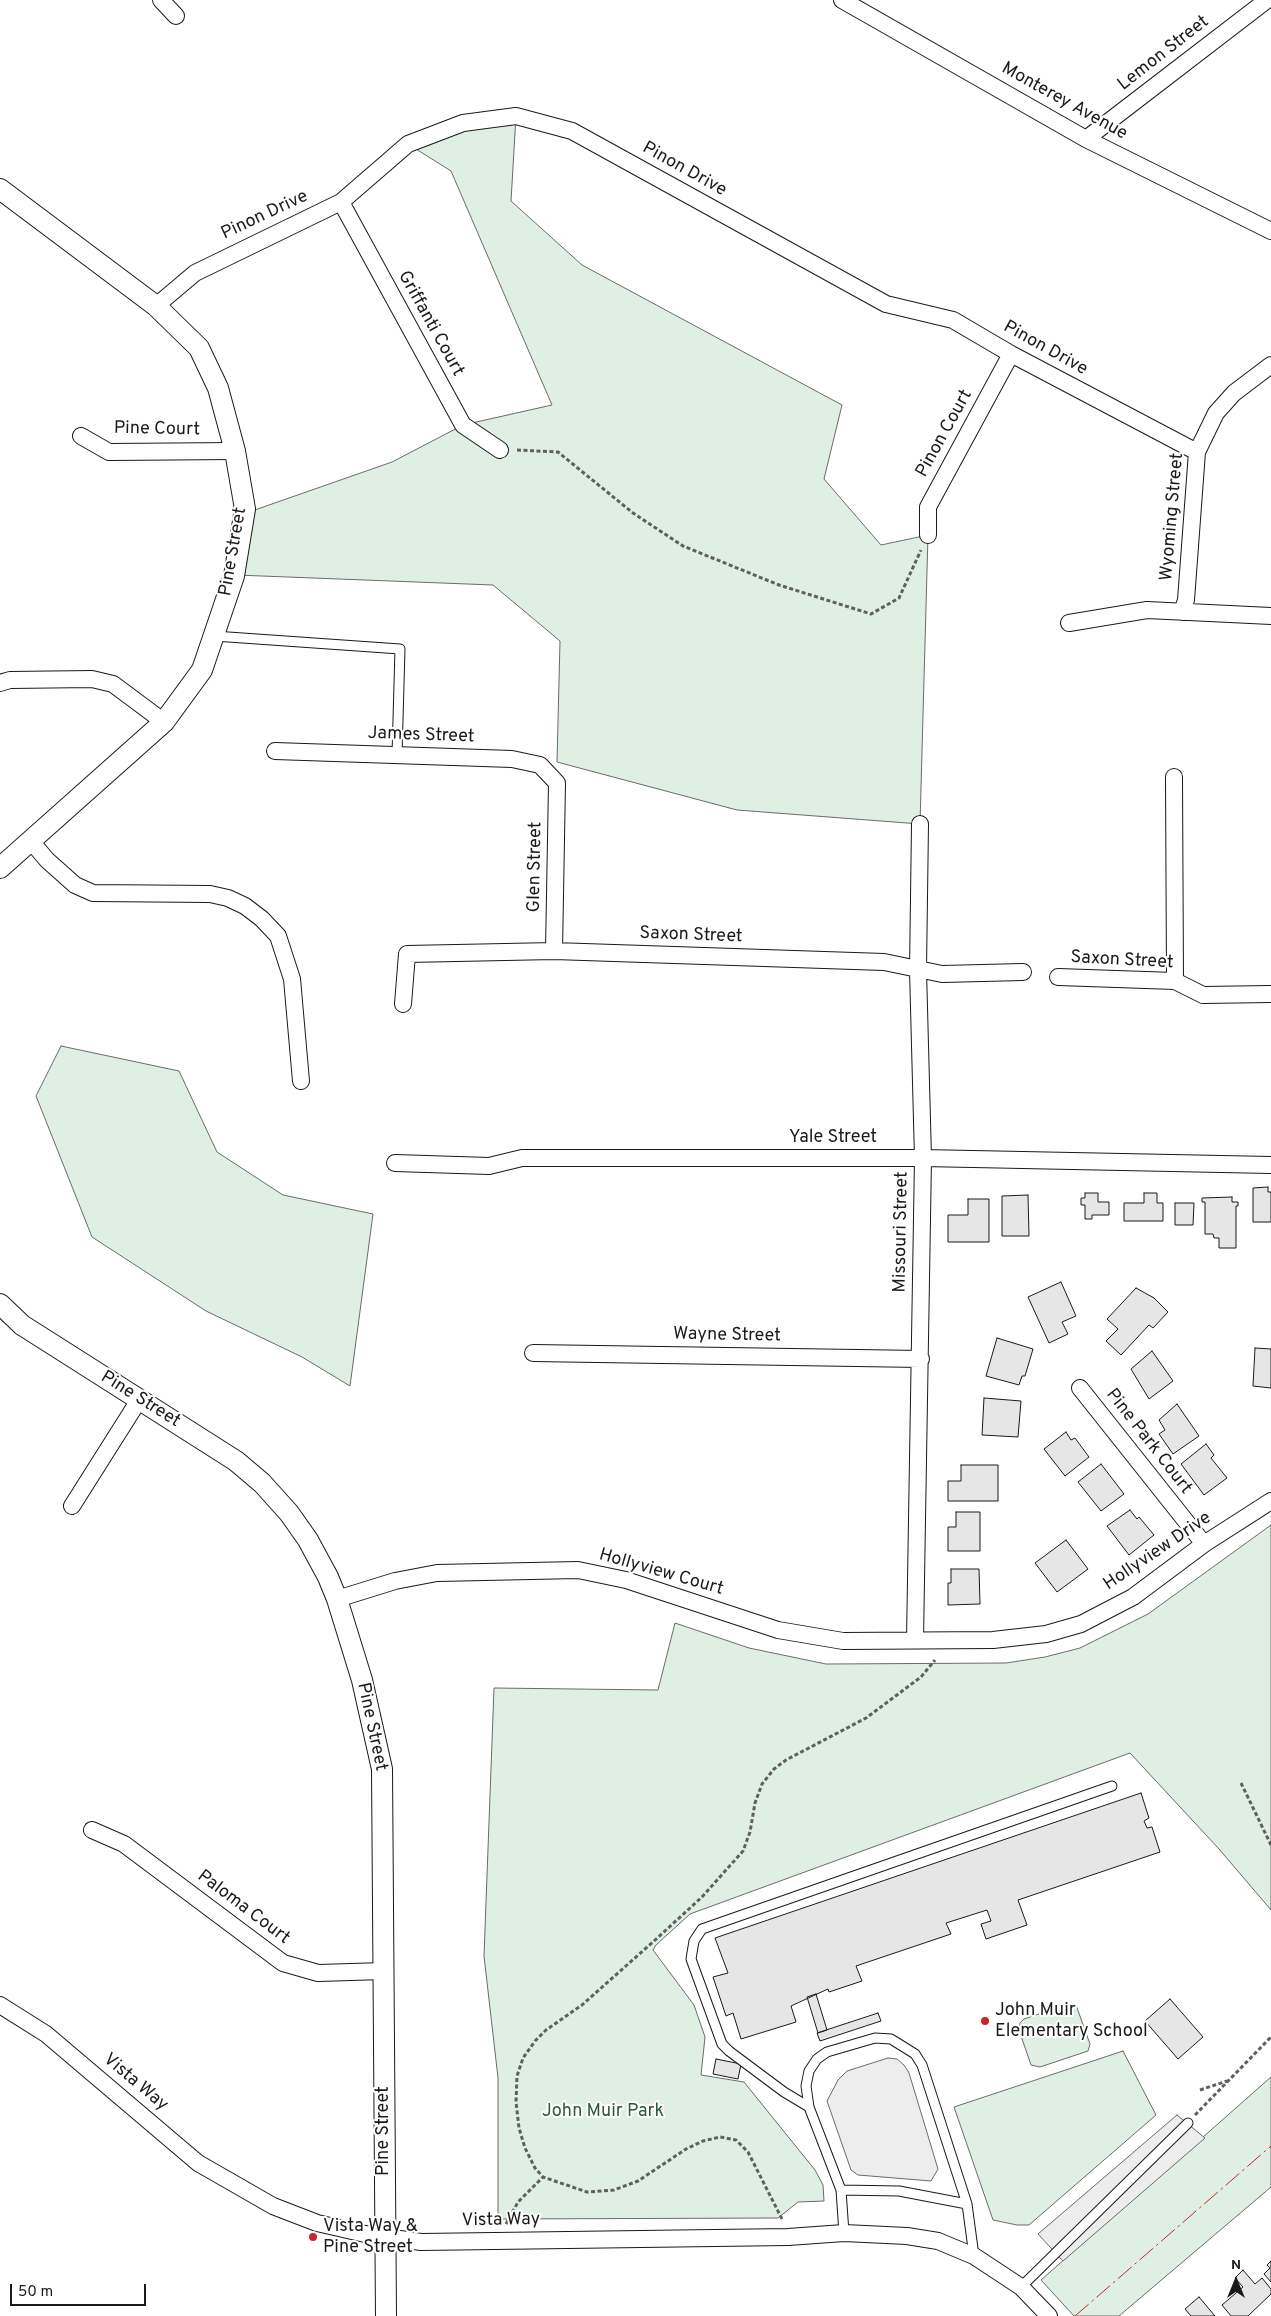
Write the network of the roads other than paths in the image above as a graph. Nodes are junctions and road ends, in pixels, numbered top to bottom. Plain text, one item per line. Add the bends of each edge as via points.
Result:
1 (161, 0) edge
2 (842, 0) edge
3 (1266, 0) edge
4 (176, 16) dead end
5 (1086, 139) junction
6 (0, 189) edge
7 (341, 202) junction
8 (1271, 231) edge
9 (156, 306) junction
10 (1011, 354) junction
11 (1271, 365) edge
12 (81, 436) dead end
13 (500, 450) road end
14 (235, 451) junction
15 (1197, 452) junction
16 (928, 535) road end
17 (1182, 612) junction
18 (1271, 616) edge
19 (1069, 623) dead end
20 (214, 636) junction
21 (0, 683) edge
22 (164, 722) junction
23 (275, 751) dead end
24 (397, 755) junction
25 (1174, 778) dead end
26 (557, 783) joint
27 (920, 824) dead end
28 (30, 840) junction
29 (0, 868) edge
30 (554, 951) junction
31 (918, 970) junction
32 (1023, 972) dead end
33 (1058, 977) dead end
34 (1174, 981) junction
35 (1271, 994) edge
36 (403, 1004) dead end
37 (300, 1081) dead end
38 (923, 1158) junction
39 (395, 1163) dead end
40 (1271, 1166) edge
41 (0, 1304) edge
42 (533, 1353) dead end
43 (921, 1359) junction
44 (1080, 1388) dead end
45 (139, 1400) junction
46 (1271, 1501) edge
47 (72, 1506) dead end
48 (1204, 1544) junction
49 (336, 1599) junction
50 (915, 1640) junction
51 (1112, 1786) dead end
52 (92, 1830) dead end
53 (384, 1971) junction
54 (0, 2005) edge
55 (809, 2107) junction
56 (1188, 2123) road end
57 (841, 2190) junction
58 (967, 2204) junction
59 (844, 2234) junction
60 (385, 2238) junction
61 (974, 2256) junction
62 (1021, 2287) junction
63 (386, 2316) edge
64 (1050, 2316) edge

1 - 4 street
2 - 5 street, Monterey Avenue
3 - 5 street, Lemon Street
5 - 8 street, Monterey Avenue
6 - 9 street, Pine Street
7 - 9 street, Pinon Drive via 195,272
7 - 10 street, Pinon Drive via 408,144 463,123 516,116 572,132 886,304 953,320
7 - 13 street, Griffanti Court via 463,425
9 - 14 street, Pine Street via 199,348 218,388
10 - 15 street, Pinon Drive
10 - 16 street, Pinon Court via 928,507
11 - 15 street, Wyoming Street via 1222,406
12 - 14 street, Pine Court via 108,452
14 - 20 street, Pine Street via 246,510 234,576
15 - 17 street, Wyoming Street via 1186,600
17 - 18 street
17 - 19 street via 1147,610
20 - 22 street, Pine Street via 202,670
20 - 24 lane via 400,649
21 - 22 street via 10,680 92,679 113,684
22 - 28 street, Pine Street
23 - 24 street, James Street
24 - 26 street, James Street via 512,759 540,765
25 - 34 street
26 - 30 street, Glen Street
27 - 31 street, Missouri Street
28 - 29 street, Pine Street
28 - 37 street via 46,860 75,885 93,893 210,894 246,906 262,919 278,936 292,980
30 - 31 street, Saxon Street via 884,962
30 - 36 street, Saxon Street via 407,954
31 - 32 street, Saxon Street via 942,974
31 - 38 street, Missouri Street
33 - 34 street, Saxon Street
34 - 35 street, Saxon Street via 1203,995
38 - 39 street, Yale Street via 522,1158 488,1166
38 - 40 street, Yale Street
38 - 43 street, Missouri Street
41 - 45 street, Pine Street via 22,1325
42 - 43 street, Wayne Street
43 - 50 street, Missouri Street
44 - 48 street, Pine Park Court
45 - 47 street
45 - 49 street, Pine Street via 236,1461 262,1483 308,1540
46 - 48 street, Hollyview Drive
48 - 50 street, Hollyview Drive via 1133,1597 1081,1624 1046,1634 993,1640
49 - 50 street, Hollyview Court via 395,1581 436,1573 578,1570 626,1580 778,1630 843,1641
49 - 53 street, Pine Street via 362,1680 382,1769
51 - 55 lane via 702,1929 694,1941 691,1959 722,2044 784,2092
52 - 53 street, Paloma Court via 124,1844 283,1963 318,1973
53 - 60 street, Pine Street
54 - 60 street, Vista Way via 46,2034 198,2163 228,2182 302,2218
55 - 57 lane
55 - 58 lane via 806,2086 809,2071 827,2052 875,2038 891,2039 906,2047 922,2065
56 - 62 lane
57 - 58 lane via 899,2191
57 - 59 lane
58 - 61 lane
59 - 60 street, Vista Way via 422,2242
59 - 61 street, Vista Way via 930,2240
60 - 63 street, Pine Street
61 - 62 street, Vista Way
62 - 64 street, Vista Way

